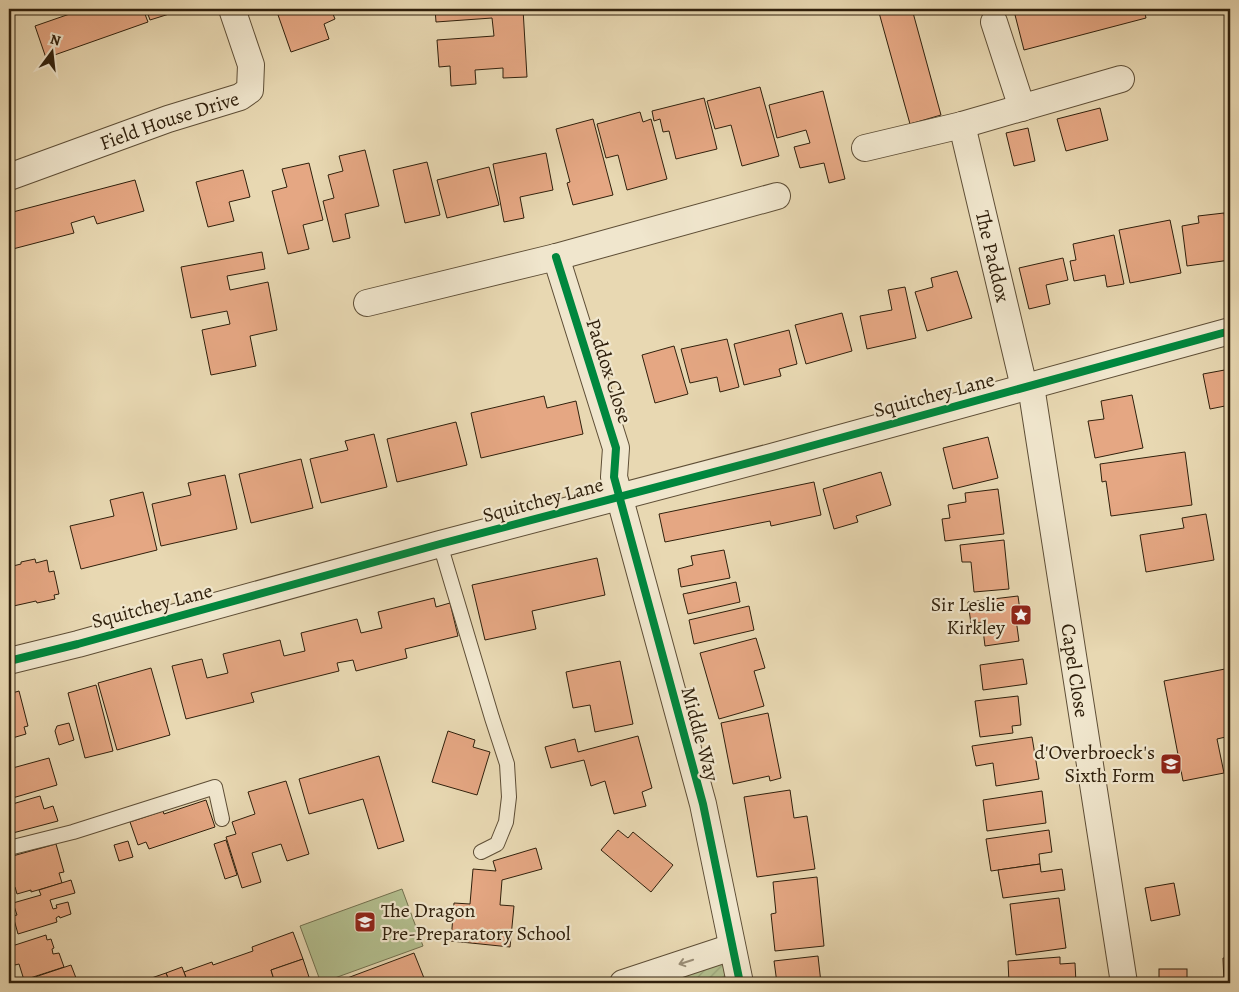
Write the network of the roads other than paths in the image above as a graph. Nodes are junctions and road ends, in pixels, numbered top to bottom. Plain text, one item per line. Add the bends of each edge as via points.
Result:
1 (232, 9) edge
2 (994, 22) dead end
3 (1121, 79) dead end
4 (1022, 108) junction
5 (962, 125) junction
6 (865, 148) dead end
7 (9, 177) edge
8 (777, 196) dead end
9 (556, 257) junction
10 (366, 303) dead end
11 (1230, 331) edge
12 (1027, 386) junction
13 (620, 496) junction
14 (440, 544) junction
15 (9, 661) edge
16 (222, 819) dead end
17 (9, 848) edge
18 (481, 852) dead end
19 (732, 947) junction
20 (623, 983) edge
21 (740, 983) edge
22 (1124, 983) edge

1 - 7 street, Field House Drive via 251,65 250,90 240,97 168,119
2 - 4 street
3 - 4 street
4 - 5 street
5 - 6 street
5 - 12 street, The Paddox
8 - 9 street
9 - 10 street
9 - 13 street, Paddox Close via 616,448 614,477
11 - 12 street, Squitchey Lane
12 - 13 street, Squitchey Lane
12 - 22 street, Capel Close
13 - 14 street, Squitchey Lane
13 - 19 street, Middle Way via 703,804
14 - 15 street, Squitchey Lane
14 - 18 lane via 507,764 509,797 506,822 497,844
16 - 17 lane via 215,786 73,832
19 -> 20 street
19 - 21 street, Middle Way

